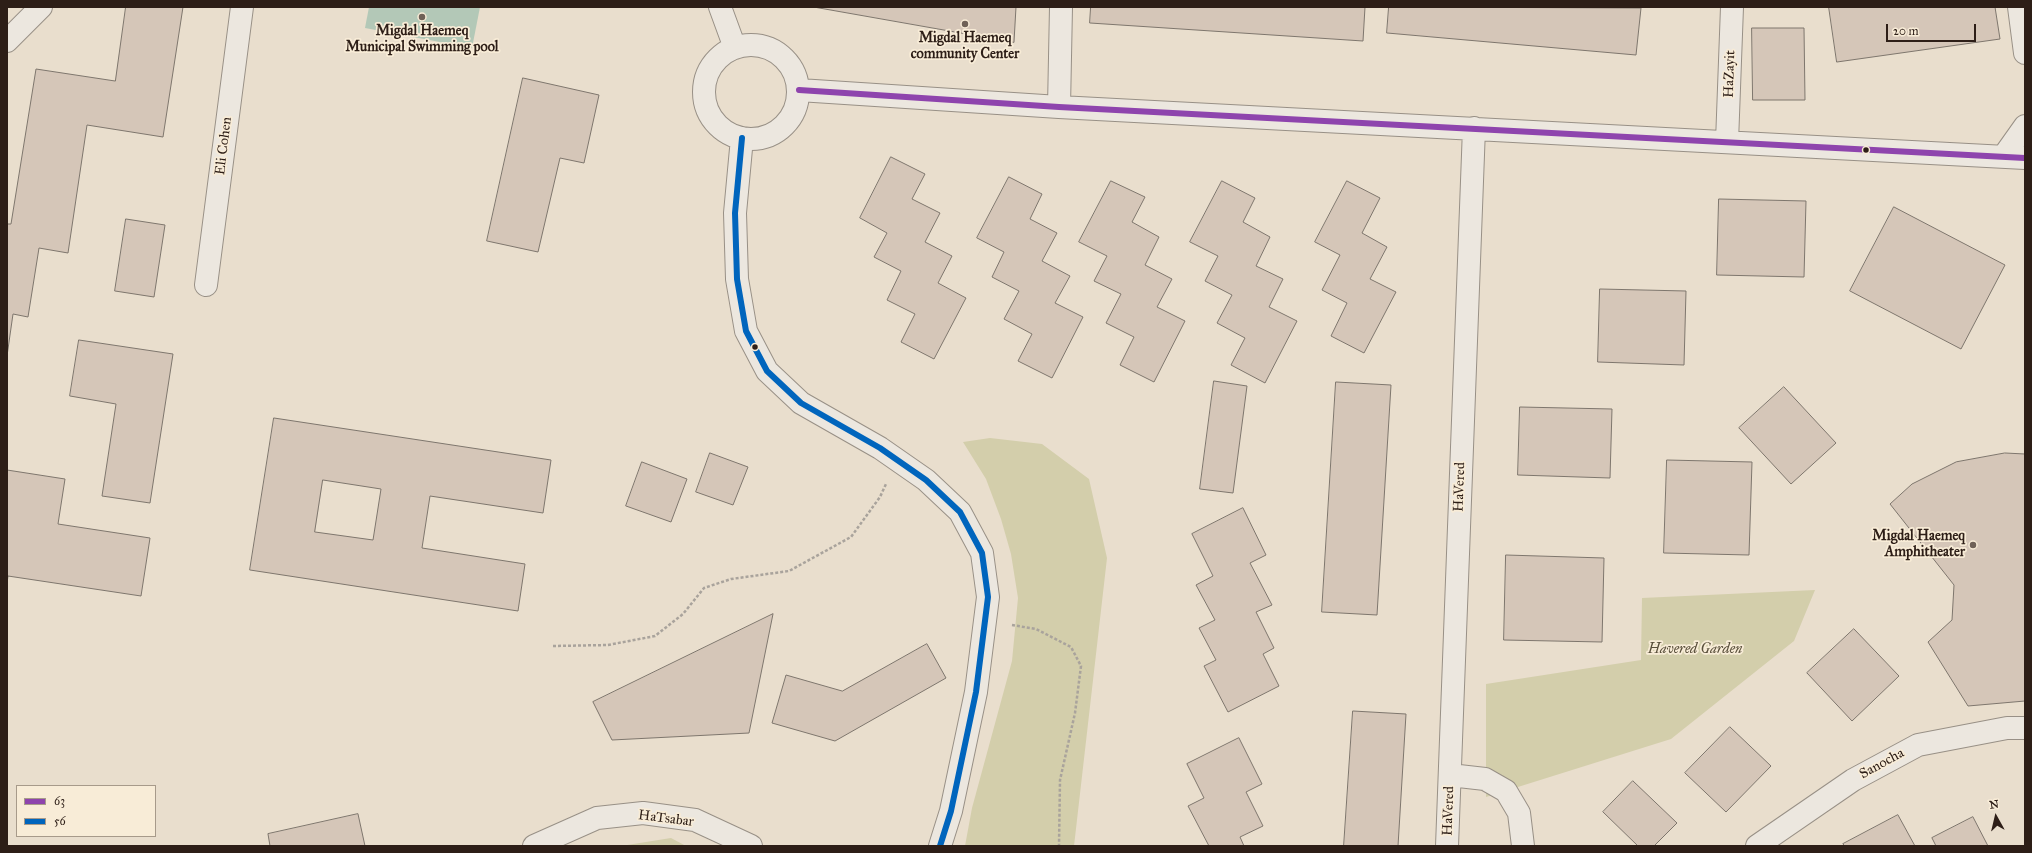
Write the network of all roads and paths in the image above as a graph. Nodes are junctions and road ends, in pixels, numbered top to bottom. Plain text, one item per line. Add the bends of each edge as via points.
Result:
1 (41, 7) edge
2 (242, 7) edge
3 (720, 7) edge
4 (1061, 7) edge
5 (1732, 7) edge
6 (2019, 7) edge
7 (7, 41) edge
8 (735, 48) junction
9 (2025, 53) edge
10 (799, 90) junction
11 (1059, 107) junction
12 (2025, 126) edge
13 (1474, 128) junction
14 (742, 138) junction
15 (1727, 142) junction
16 (2003, 157) junction
17 (2025, 158) edge
18 (206, 284) dead end
19 (898, 461) junction
20 (985, 621) junction
21 (553, 646) dead end
22 (2025, 728) edge
23 (1450, 775) junction
24 (534, 846) edge
25 (751, 846) edge
26 (940, 846) edge
27 (1059, 846) edge
28 (1447, 846) edge
29 (1523, 846) edge
30 (1758, 846) edge

1 - 7 street
2 - 18 street, Eli Cohen
3 - 8 street
4 - 11 street
5 - 15 street, HaZayit
6 - 9 street
8 - 10 street via 747,45 760,46 772,49 783,56 791,66
8 - 14 street via 724,53 708,72 704,96 706,108 720,127
10 - 11 street
10 - 14 street via 796,107 788,122 775,133 759,138
11 - 13 street
12 - 16 street
13 - 15 street
13 - 23 street, HaVered
14 - 19 street via 735,213 737,279 746,331 767,371 801,404 880,448
15 - 16 street
16 - 17 street
19 - 20 street via 926,480 960,512 982,553 988,597
19 - 21 path via 880,497 851,537 789,571 731,579 704,588 683,614 655,636 608,645
20 - 26 street via 976,692 951,812
20 - 27 path via 1036,629 1071,646 1081,666 1075,713 1060,780
22 - 30 street, Sanocha via 2007,728 1918,745 1853,780
23 - 28 street, HaVered
23 - 29 street via 1485,779 1506,791 1519,813
24 - 25 street, HaTsabar via 597,818 643,813 695,820

